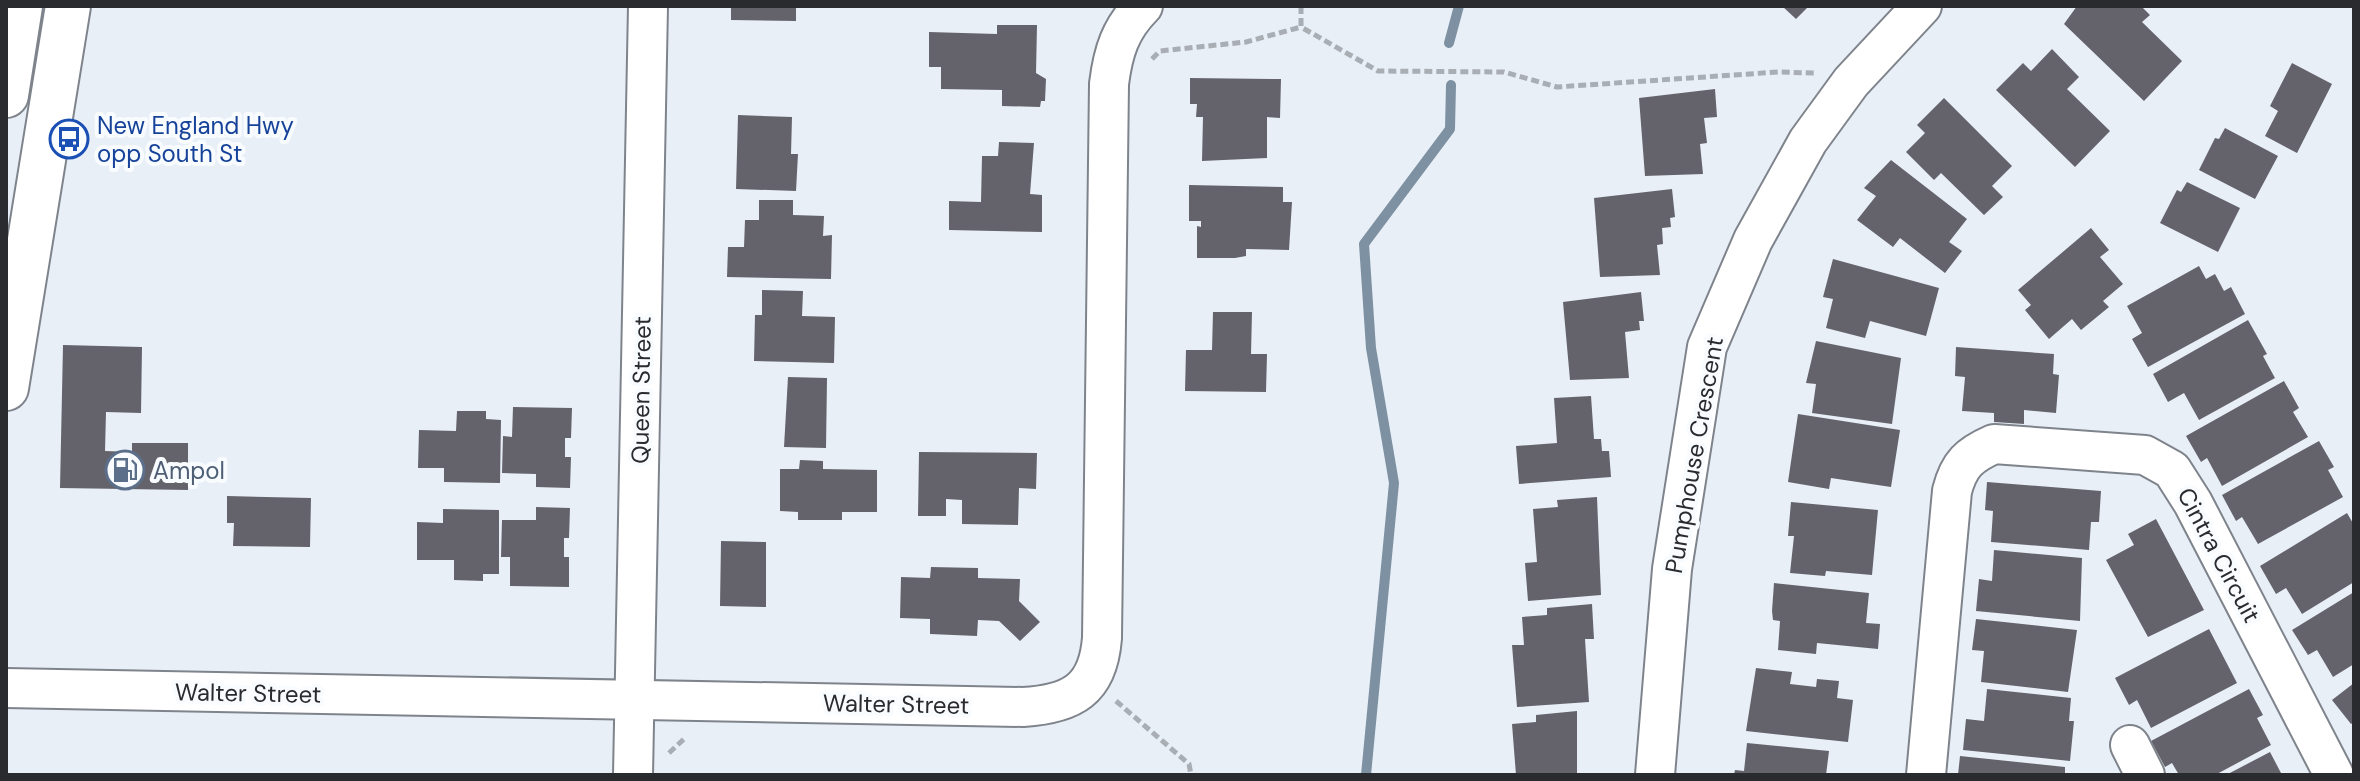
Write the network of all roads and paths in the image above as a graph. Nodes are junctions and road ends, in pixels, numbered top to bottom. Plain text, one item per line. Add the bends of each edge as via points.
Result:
1 (20, 6) edge
2 (68, 6) edge
3 (648, 6) edge
4 (1143, 6) edge
5 (1301, 6) edge
6 (1922, 6) edge
7 (1301, 27) junction
8 (1823, 62) dead end
9 (1142, 68) dead end
10 (6, 95) edge
11 (6, 388) edge
12 (6, 688) edge
13 (1119, 688) dead end
14 (634, 699) junction
15 (1115, 700) junction
16 (1103, 709) dead end
17 (697, 734) dead end
18 (633, 768) edge
19 (1191, 775) edge
20 (1655, 775) edge
21 (1926, 775) edge
22 (2334, 775) edge

1 - 10 highway
2 - 11 highway
3 - 14 street, Queen Street
4 - 14 street, Walter Street via 1127,21 1113,53 1109,84 1102,638 1091,682 1055,705 1023,707
5 - 7 path
6 - 20 street, Pumphouse Crescent via 1851,82 1808,141 1753,240 1707,347 1672,569
7 - 8 path via 1378,71 1504,72 1557,87 1813,73
7 - 9 path via 1246,42 1160,51
12 - 14 street, Walter Street
13 - 15 path
14 - 18 street, Queen Street
15 - 16 path
15 - 19 path via 1189,764
17 - 18 path via 683,739 661,760
21 - 22 street, Cintra Circuit via 1952,491 1958,468 1994,444 2145,455 2172,470

